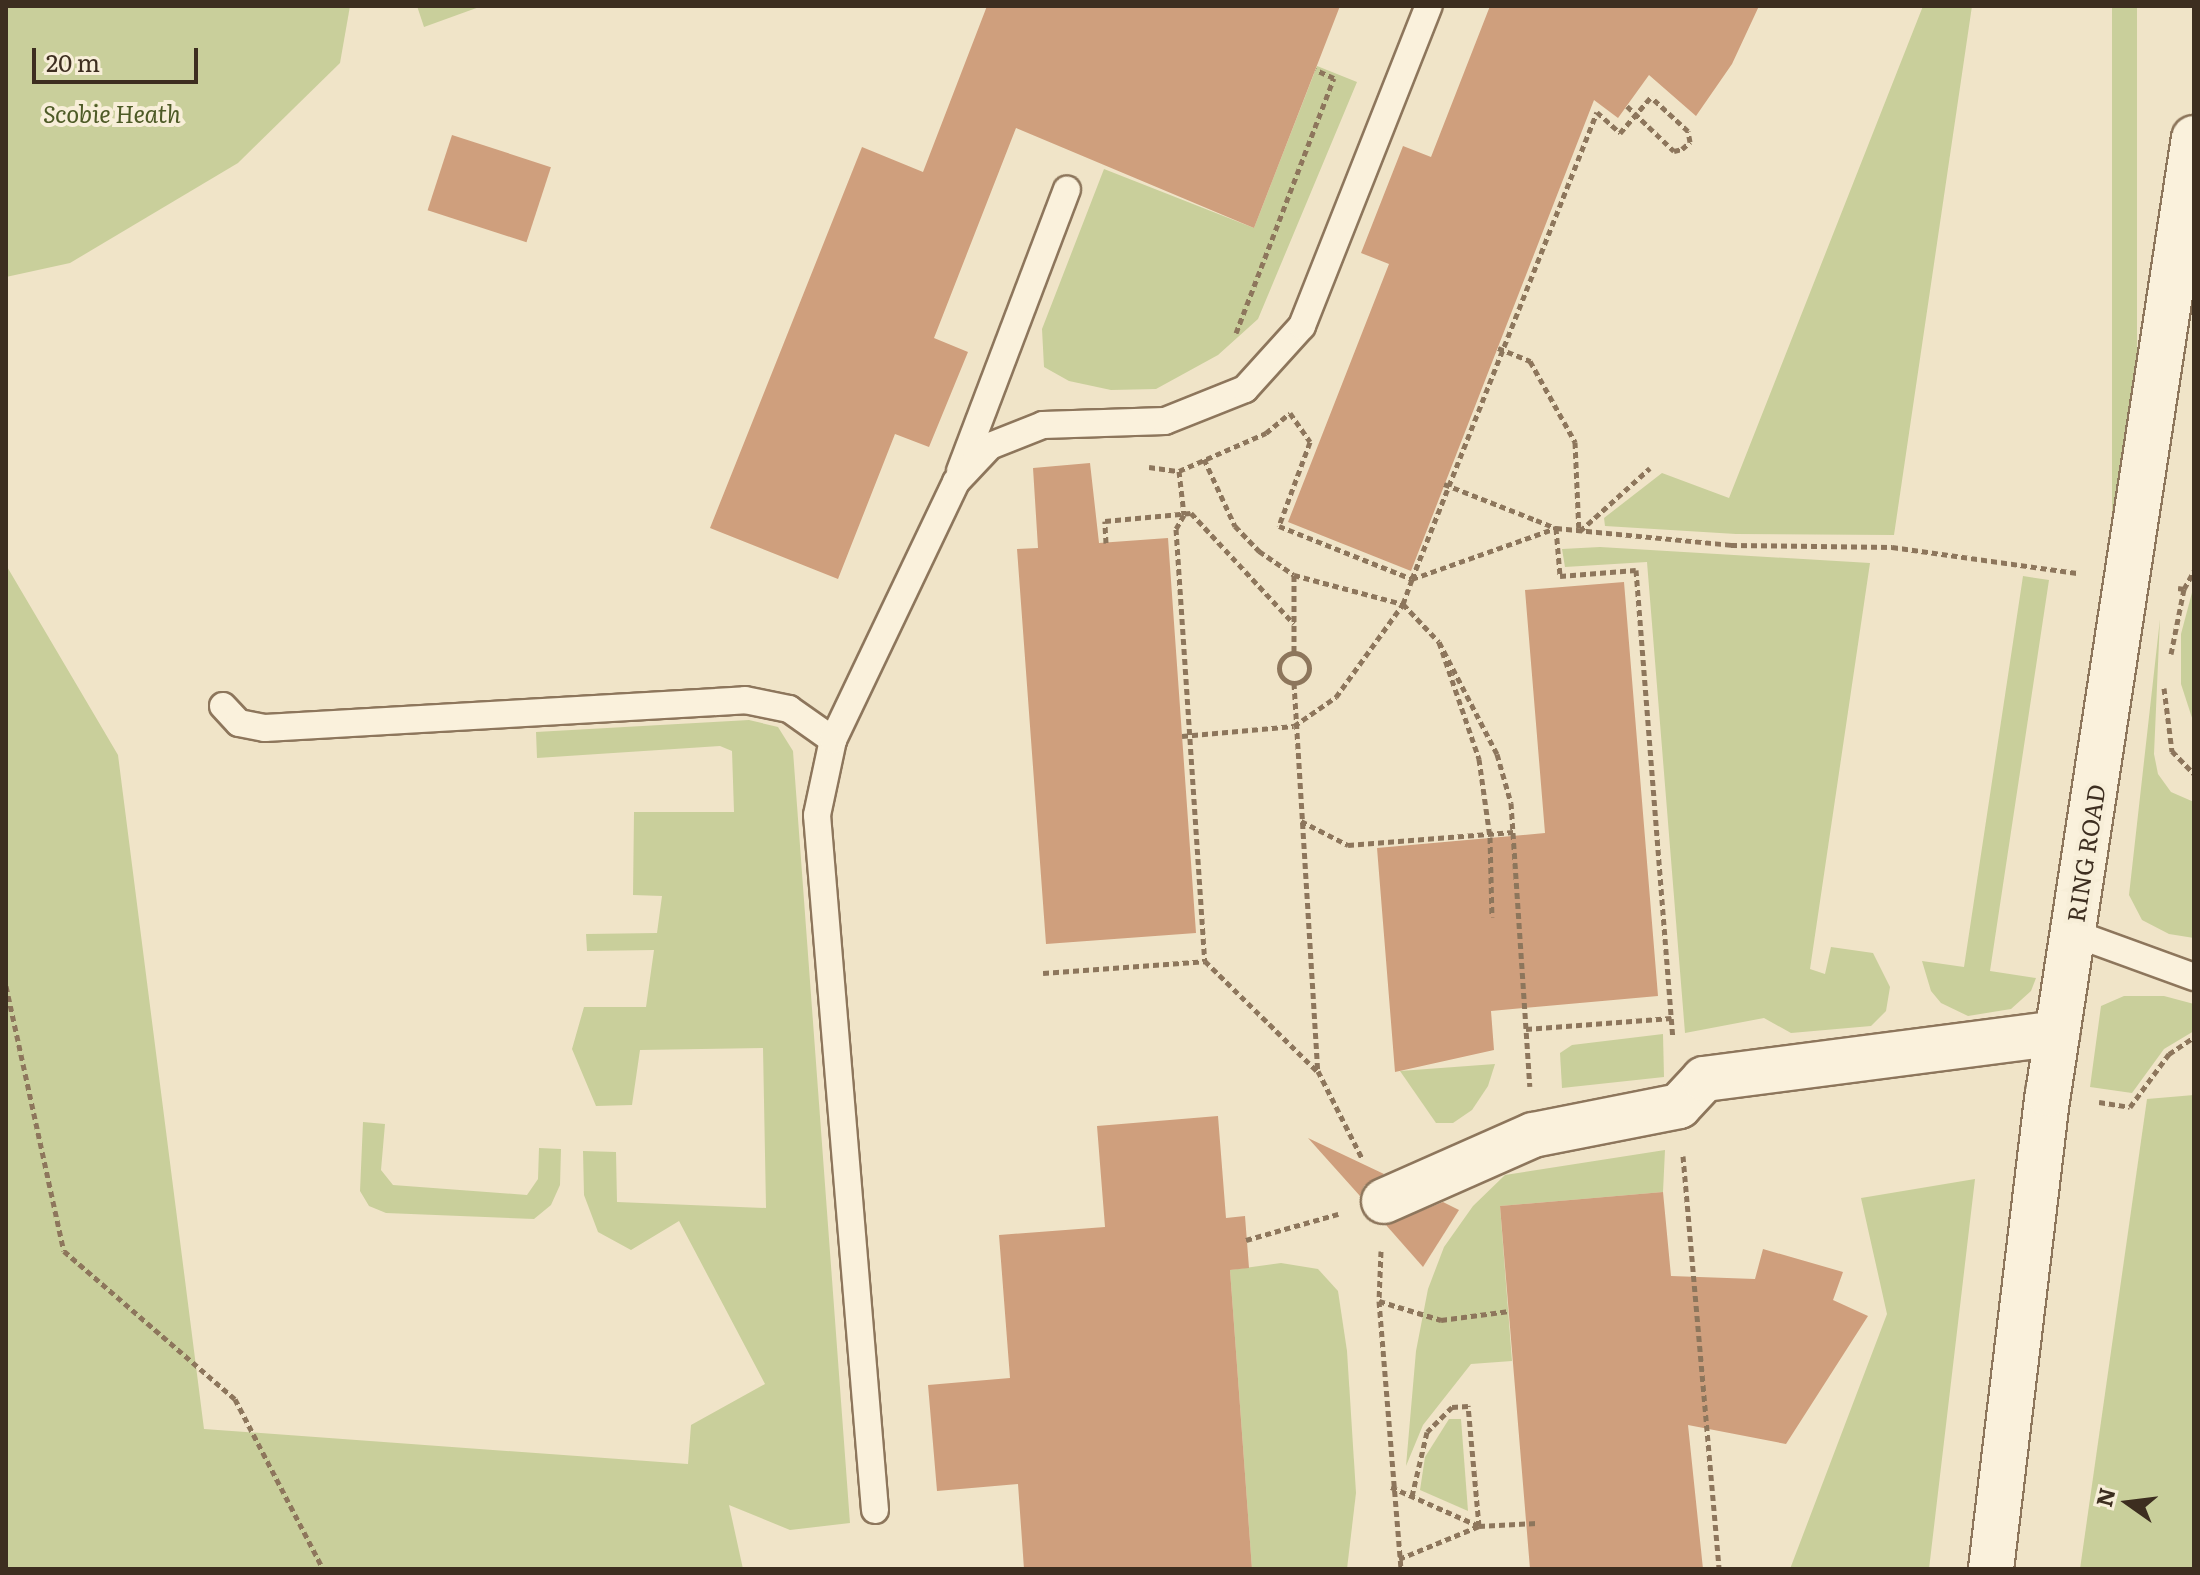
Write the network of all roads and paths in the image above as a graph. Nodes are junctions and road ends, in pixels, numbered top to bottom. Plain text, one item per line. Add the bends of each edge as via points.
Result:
1 (1429, 6) edge
2 (1316, 70) dead end
3 (1627, 106) dead end
4 (2194, 138) edge
5 (1067, 190) dead end
6 (1233, 342) dead end
7 (1498, 348) dead end
8 (1290, 413) dead end
9 (1204, 459) dead end
10 (1650, 468) dead end
11 (1179, 471) dead end
12 (956, 482) junction
13 (1444, 484) dead end
14 (1184, 515) junction
15 (1556, 528) junction
16 (1579, 532) junction
17 (1106, 543) dead end
18 (2194, 571) edge
19 (2082, 573) dead end
20 (1294, 575) junction
21 (1412, 579) junction
22 (2167, 586) dead end
23 (2184, 589) junction
24 (1403, 604) junction
25 (1294, 624) junction
26 (1439, 642) junction
27 (1294, 652) junction
28 (2170, 659) dead end
29 (2167, 673) dead end
30 (1294, 683) junction
31 (223, 706) dead end
32 (1294, 726) junction
33 (1190, 735) junction
34 (1182, 736) dead end
35 (833, 740) junction
36 (2194, 774) edge
37 (1300, 820) junction
38 (1513, 832) junction
39 (1492, 917) dead end
40 (2073, 933) junction
41 (1205, 961) junction
42 (1043, 973) dead end
43 (2194, 977) edge
44 (6, 986) edge
45 (1672, 1018) junction
46 (1526, 1029) junction
47 (2057, 1033) junction
48 (2194, 1037) edge
49 (1318, 1071) junction
50 (2094, 1101) dead end
51 (1679, 1106) junction
52 (1533, 1135) junction
53 (1384, 1201) junction
54 (1246, 1240) dead end
55 (1379, 1301) junction
56 (1509, 1311) dead end
57 (1390, 1487) junction
58 (1412, 1496) junction
59 (875, 1510) dead end
60 (1537, 1523) dead end
61 (1479, 1526) junction
62 (1399, 1559) junction
63 (323, 1569) edge
64 (1401, 1569) edge
65 (1719, 1569) edge
66 (1991, 1569) edge

1 - 12 lane via 1302,326 1245,389 1165,421 1043,425 990,446
2 - 6 path via 1334,78
3 - 21 path, bridge via 1674,151 1690,142 1688,131 1651,97 1620,133 1597,112
4 - 40 street, RING ROAD
5 - 12 lane
7 - 16 path, bridge via 1530,361 1575,442
8 - 21 path via 1310,442 1279,526
9 - 20 path via 1235,526
10 - 16 path
11 - 14 path
12 - 35 lane
13 - 15 path, bridge
14 - 17 path via 1105,521
14 - 25 path via 1191,513
14 - 33 path via 1176,529
15 - 16 path
15 - 21 path
15 - 45 path via 1560,576 1636,570
16 - 19 path via 1731,545 1892,547
18 - 23 path
20 - 24 path
20 - 25 path
21 - 24 path
22 - 23 path
23 - 28 path
24 - 26 path
24 - 32 path via 1336,697
25 - 27 path
26 - 38 path via 1497,754
26 - 39 path, bridge via 1479,759 1490,837
27 - 30 path via 1280,663 1279,672
27 - 30 path via 1309,663 1308,673
29 - 36 path via 2172,751
30 - 32 path
31 - 35 lane via 239,723 265,728 745,700 789,709
32 - 33 path
32 - 37 path
33 - 34 path
33 - 41 path
35 - 59 lane via 817,815
37 - 38 path via 1348,845
37 - 49 path
38 - 46 path
40 - 43 lane
40 - 47 street, RING ROAD
41 - 42 path
41 - 49 path
44 - 63 path via 64,1251 235,1399
45 - 46 path
45 - 51 path
46 - 52 path
47 - 51 street via 1704,1079
47 - 66 street, RING ROAD
48 - 50 path via 2169,1054 2130,1107
49 - 53 path
51 - 52 street
51 - 65 path
52 - 53 street
53 - 54 path
53 - 55 path
55 - 56 path via 1441,1320
55 - 57 path
57 - 58 path
57 - 62 path
58 - 61 path
58 - 61 path via 1427,1432 1452,1407 1468,1406
60 - 61 path
61 - 62 path
62 - 64 path

